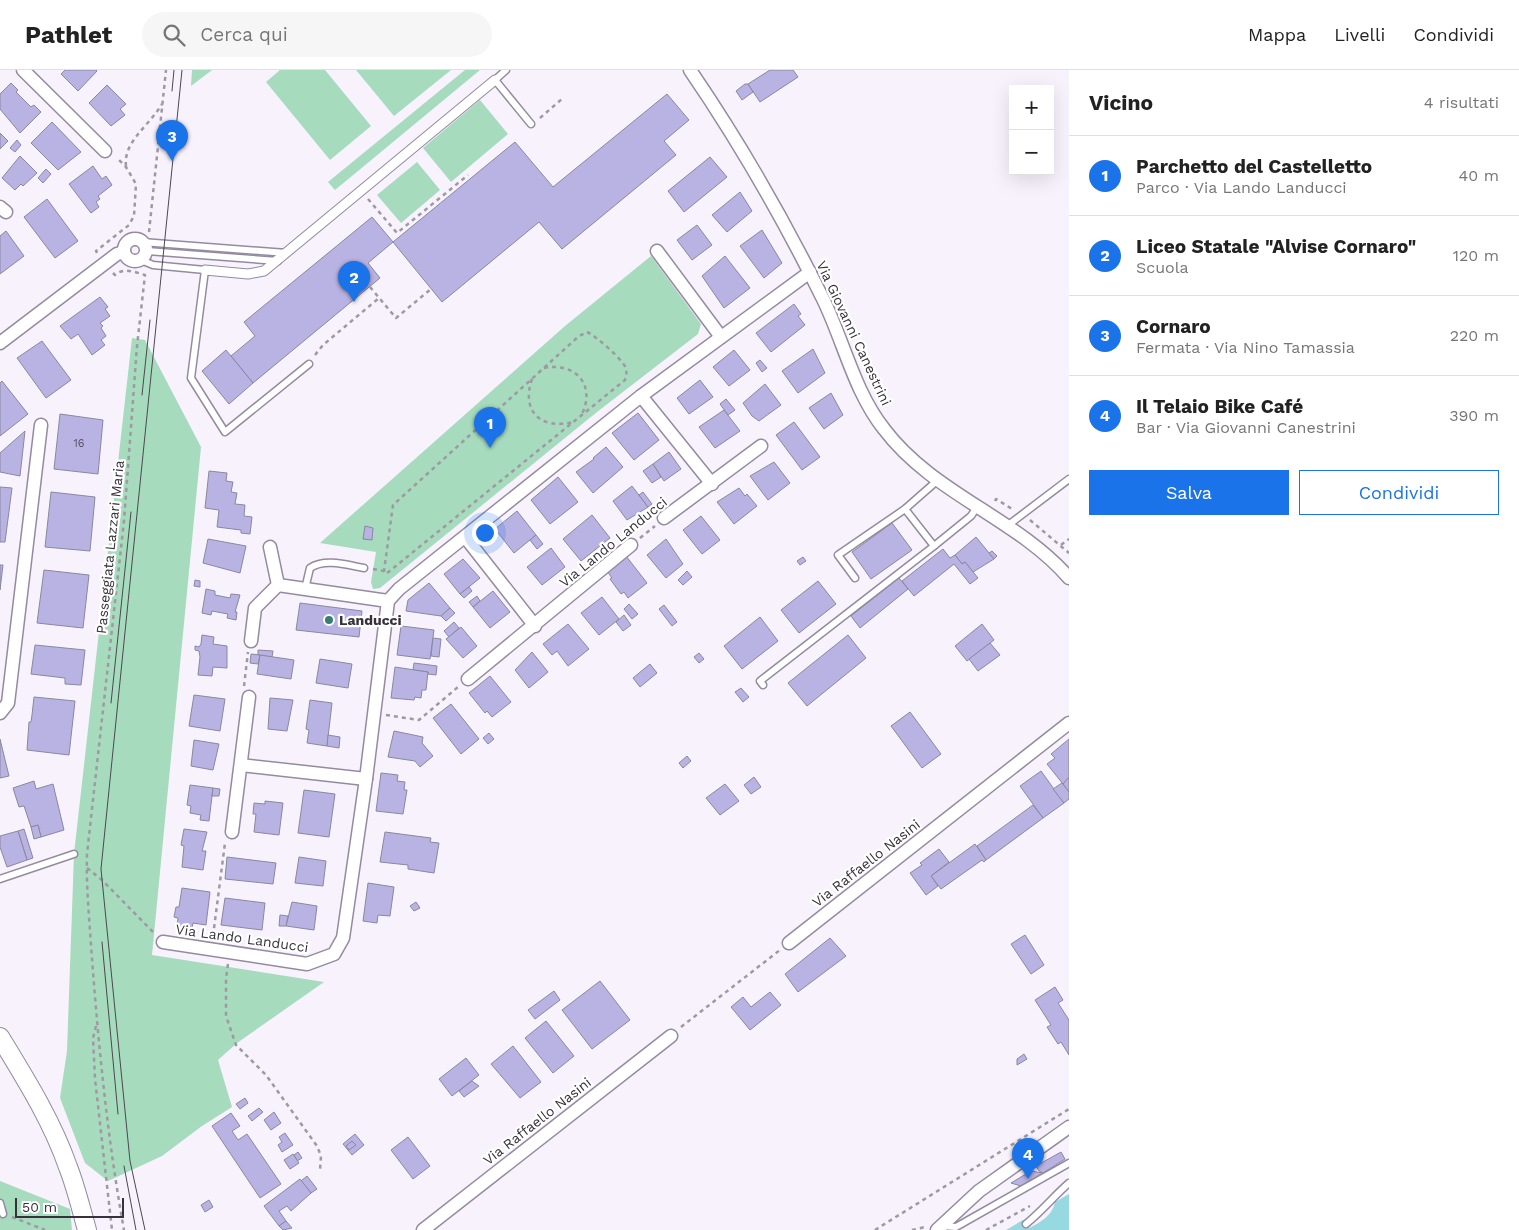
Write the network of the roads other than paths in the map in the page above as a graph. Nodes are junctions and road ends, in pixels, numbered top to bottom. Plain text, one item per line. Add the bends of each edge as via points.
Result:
1 (23, 70) edge
2 (506, 70) edge
3 (690, 70) edge
4 (495, 80) junction
5 (533, 123) road end
6 (105, 151) road end
7 (144, 249) junction
8 (657, 251) dead end
9 (124, 252) junction
10 (287, 253) junction
11 (278, 261) junction
12 (205, 270) junction
13 (810, 272) junction
14 (721, 337) junction
15 (0, 343) edge
16 (309, 364) road end
17 (641, 396) junction
18 (41, 426) dead end
19 (760, 446) dead end
20 (1069, 479) edge
21 (938, 480) junction
22 (712, 484) junction
23 (977, 507) junction
24 (905, 509) junction
25 (664, 518) road end
26 (1008, 526) junction
27 (466, 538) junction
28 (631, 545) road end
29 (934, 546) junction
30 (270, 547) dead end
31 (364, 568) dead end
32 (855, 578) dead end
33 (1069, 578) edge
34 (278, 585) junction
35 (306, 589) junction
36 (388, 601) junction
37 (535, 626) junction
38 (251, 641) road end
39 (468, 679) road end
40 (763, 685) dead end
41 (249, 697) road end
42 (0, 712) edge
43 (1069, 723) edge
44 (241, 765) junction
45 (366, 779) junction
46 (232, 832) road end
47 (74, 854) dead end
48 (0, 879) edge
49 (163, 942) road end
50 (789, 943) road end
51 (0, 1036) edge
52 (671, 1036) dead end
53 (1069, 1127) edge
54 (1069, 1163) edge
55 (1069, 1183) edge
56 (0, 1202) edge
57 (3, 1214) road end
58 (1026, 1224) dead end
59 (936, 1228) edge
60 (88, 1230) edge
61 (423, 1230) edge

1 - 6 street
2 - 4 lane
3 - 13 street, Via Giovanni Canestrini via 779,213
4 - 5 lane
4 - 10 street
7 - 9 street via 130,260
7 - 9 street via 136,239 128,242
7 - 10 lane
7 - 11 lane
7 - 12 lane via 153,265
8 - 14 street
9 - 15 street via 117,254
10 - 11 street
11 - 12 street via 264,271 248,274
12 - 16 lane via 191,378 225,432
13 - 14 street
13 - 21 street, Via Giovanni Canestrini via 868,406 884,430
14 - 17 street
17 - 22 street
17 - 27 street
18 - 42 street via 8,703
19 - 22 street, Via Lando Landucci
20 - 26 lane
21 - 23 street, Via Giovanni Canestrini
21 - 24 lane
22 - 25 street, Via Lando Landucci
23 - 26 street, Via Giovanni Canestrini
23 - 29 lane via 971,516
24 - 29 lane
24 - 32 lane via 838,556
26 - 33 street, Via Giovanni Canestrini
27 - 36 street
27 - 37 street
28 - 37 street, Via Lando Landucci
29 - 40 lane via 760,681
30 - 34 street
31 - 35 lane via 327,562 316,564 310,568
34 - 35 street
34 - 38 street via 255,608
35 - 36 street
36 - 45 street, Via Lando Landucci
37 - 39 street, Via Lando Landucci
41 - 44 street
43 - 50 street, Via Raffaello Nasini
44 - 45 street
44 - 46 street
45 - 49 street, Via Lando Landucci via 343,938 334,954 307,964
47 - 48 lane
51 - 60 main road via 60,1145
52 - 61 street, Via Raffaello Nasini
53 - 59 street via 979,1191
54 - 59 lane via 956,1227
55 - 58 lane
56 - 57 lane

